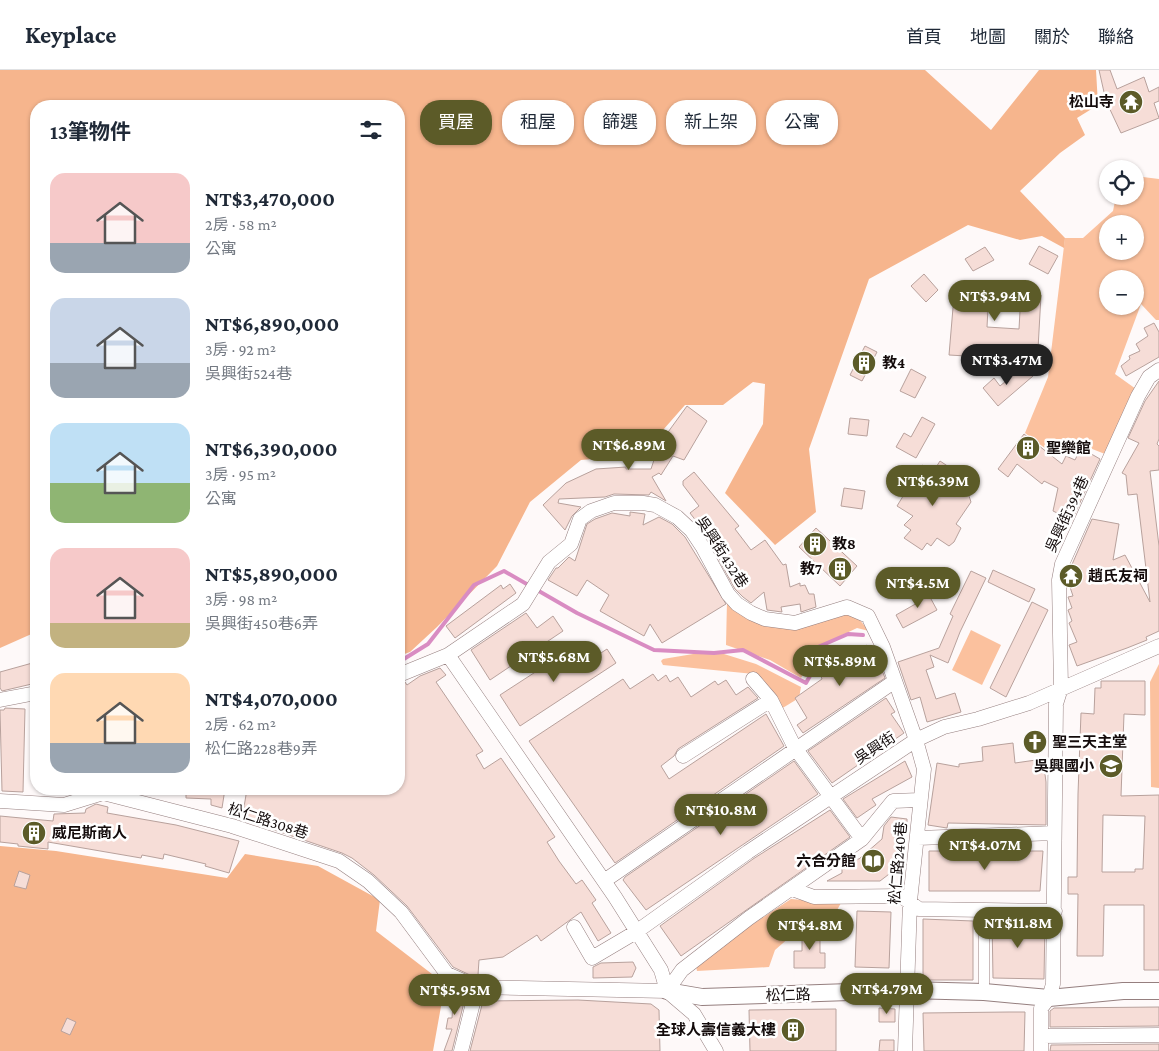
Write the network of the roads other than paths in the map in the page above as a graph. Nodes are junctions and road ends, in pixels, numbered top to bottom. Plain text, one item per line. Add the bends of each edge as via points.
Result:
1 (1159, 370) edge
2 (1159, 646) edge
3 (448, 655) junction
4 (405, 673) edge
5 (753, 679) dead end
6 (895, 681) junction
7 (1061, 688) junction
8 (30, 694) edge
9 (0, 700) edge
10 (771, 700) junction
11 (916, 740) junction
12 (795, 748) junction
13 (683, 756) dead end
14 (99, 795) edge
15 (107, 795) edge
16 (829, 796) junction
17 (919, 800) junction
18 (0, 801) edge
19 (1054, 833) junction
20 (918, 838) junction
21 (862, 839) junction
22 (604, 881) junction
23 (792, 889) junction
24 (910, 901) junction
25 (984, 910) junction
26 (1055, 912) junction
27 (574, 927) dead end
28 (636, 932) junction
29 (477, 987) junction
30 (667, 990) junction
31 (908, 990) junction
32 (1159, 991) edge
33 (984, 992) junction
34 (1048, 998) junction
35 (1041, 1036) junction
36 (1159, 1036) edge
37 (461, 1051) edge
38 (716, 1051) edge
39 (905, 1051) edge
40 (1041, 1051) edge

1 - 7 street, 吳興街394巷 via 1149,377 1138,396 1062,564 1059,580
2 - 7 street, 吳興街
3 - 4 street, 吳興街432巷
3 - 6 street, 吳興街432巷 via 523,604 549,562 571,544 580,519 591,511 614,503 644,503 664,509 692,531 728,594 751,613 765,619 795,623 847,607 868,616
3 - 22 street
5 - 10 street
6 - 11 street, 吳興街432巷
6 - 12 street
7 - 11 street, 吳興街 via 1029,703 944,727
7 - 19 street, 吳興街394巷 via 1056,704
8 - 9 street
10 - 12 street
10 - 13 street
11 - 16 street, 吳興街
11 - 17 street, 松仁路240巷 via 924,769
12 - 16 street
12 - 22 street
14 - 18 street, 松仁路308巷 via 64,805
15 - 29 street, 松仁路308巷 via 232,826 339,861 368,881 401,912 447,974
16 - 21 street
16 - 28 street, 吳興街
17 - 20 street, 松仁路240巷
17 - 21 street via 893,801
19 - 20 street
19 - 26 street, 吳興街394巷
20 - 24 street, 松仁路240巷
21 - 23 street
22 - 28 street
23 - 24 street via 814,896 901,896
23 - 30 street via 682,970
24 - 25 street via 919,909
24 - 31 street, 松仁路240巷
25 - 26 street
25 - 33 street
26 - 34 street, 吳興街394巷 via 1053,984
27 - 28 street, 吳興街 via 592,958
28 - 30 street via 661,970
29 - 30 street, 松仁路
29 - 37 street
30 - 31 street, 松仁路 via 702,997 755,997
30 - 38 street via 694,1014
31 - 33 street, 松仁路
31 - 39 street, 松仁路240巷
32 - 34 street, 松仁路
33 - 34 street, 松仁路
34 - 35 street, 吳興街394巷 via 1040,1008
35 - 36 street
35 - 40 street, 吳興街394巷

